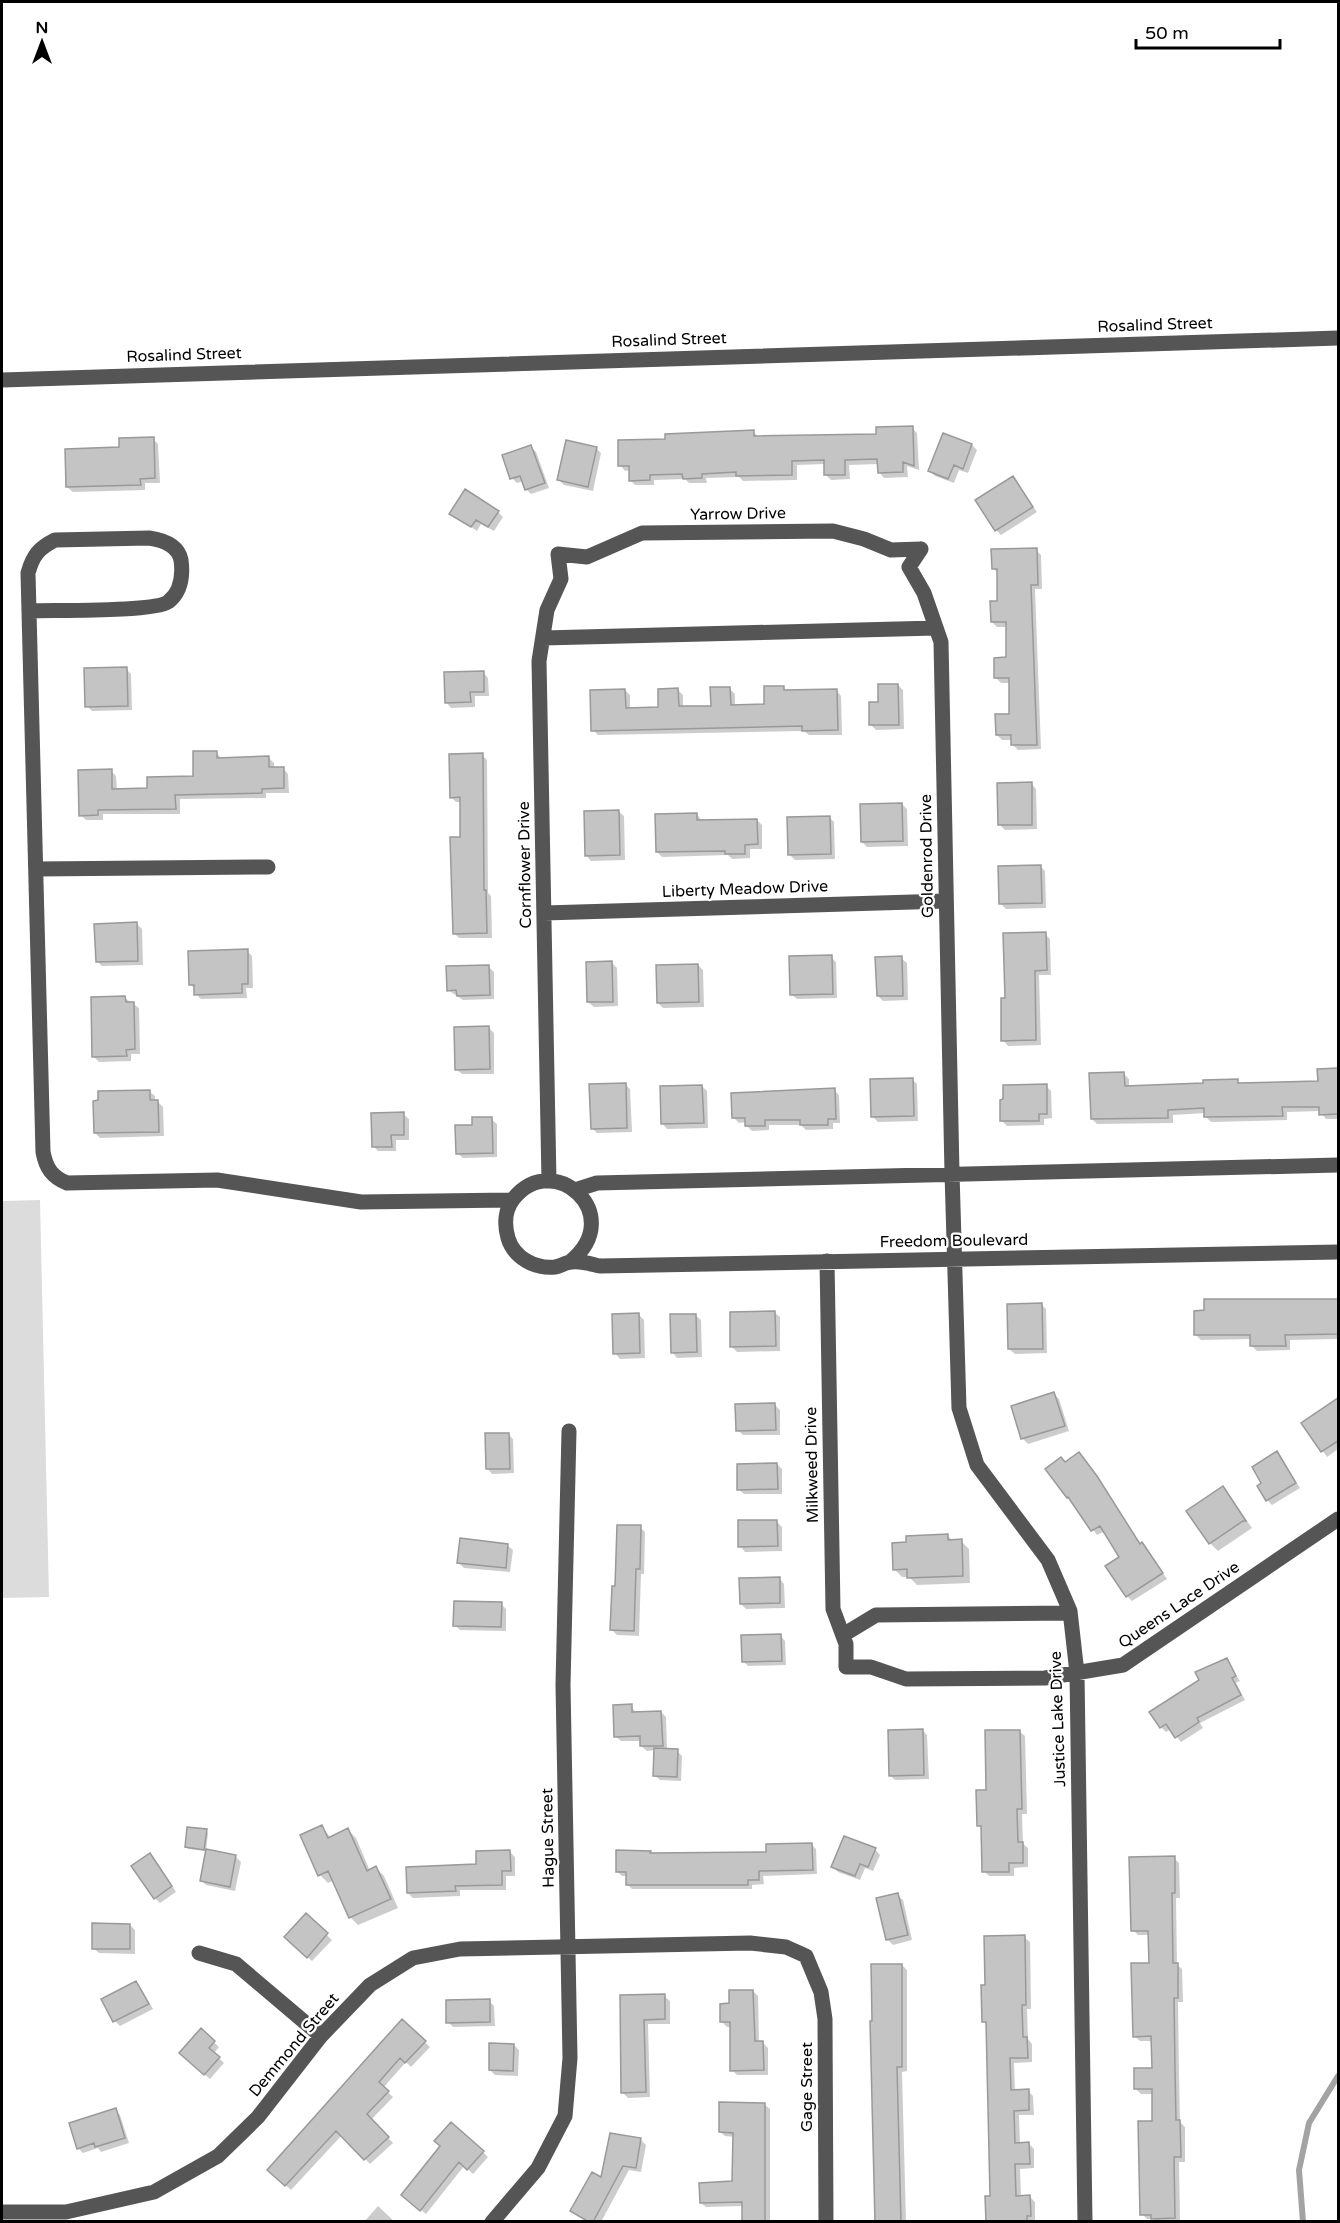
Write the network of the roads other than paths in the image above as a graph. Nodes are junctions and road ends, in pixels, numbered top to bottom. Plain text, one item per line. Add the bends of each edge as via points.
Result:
1 (1338, 338) edge
2 (2, 380) edge
3 (921, 549) joint
4 (558, 554) joint
5 (30, 611) junction
6 (936, 628) junction
7 (543, 638) junction
8 (268, 867) dead end
9 (37, 869) junction
10 (946, 901) junction
11 (544, 913) junction
12 (1338, 1165) edge
13 (952, 1173) junction
14 (549, 1180) junction
15 (575, 1190) junction
16 (512, 1200) junction
17 (1338, 1252) edge
18 (955, 1259) junction
19 (571, 1261) junction
20 (827, 1261) junction
21 (569, 1431) dead end
22 (1338, 1519) edge
23 (1070, 1613) junction
24 (843, 1635) junction
25 (846, 1667) joint
26 (1077, 1673) junction
27 (568, 1946) junction
28 (199, 1953) dead end
29 (806, 1956) joint
30 (321, 2036) junction
31 (2, 2212) edge
32 (492, 2222) edge
33 (826, 2222) edge
34 (1085, 2222) edge

1 - 2 street, Rosalind Street
3 - 4 street, Yarrow Drive via 891,550 833,531 714,532 642,533 587,556
3 - 6 street, Goldenrod Drive via 909,567 924,593
4 - 7 street, Cornflower Drive via 561,579 547,610
5 - 5 street via 28,573 33,556 55,540 150,538 162,540 179,555 182,579 166,604 147,608
5 - 9 street
6 - 7 street
6 - 10 street, Goldenrod Drive via 941,642
7 - 11 street, Cornflower Drive via 539,661
8 - 9 street
9 - 16 street via 43,1152 45,1164 57,1179 67,1183 217,1180 360,1202
10 - 11 street, Liberty Meadow Drive
10 - 13 street, Goldenrod Drive
11 - 14 street, Cornflower Drive
12 - 13 street
13 - 15 street via 597,1183
13 - 18 street, Justice Lake Drive
14 - 15 street
14 - 16 street via 522,1190
15 - 19 street via 588,1206 592,1227 589,1240
16 - 19 street via 505,1228 517,1254 543,1267
17 - 18 street, Freedom Boulevard
18 - 20 street, Freedom Boulevard
18 - 23 street, Justice Lake Drive via 959,1408 977,1465 1048,1560
19 - 20 street, Freedom Boulevard via 600,1266
20 - 24 street, Milkweed Drive via 833,1609
21 - 27 street, Hague Street via 563,1685
22 - 26 street, Queens Lace Drive via 1123,1665
23 - 24 street via 876,1615
23 - 26 street, Justice Lake Drive
24 - 25 street, Milkweed Drive
25 - 26 street, Queens Lace Drive via 871,1667 906,1680 1045,1678
26 - 34 street, Justice Lake Drive
27 - 29 street, Demmond Street via 750,1943 786,1947
27 - 30 street, Demmond Street via 459,1948 413,1958 370,1985
27 - 32 street, Hague Street via 570,2058 565,2116 538,2168
28 - 30 street via 236,1964
29 - 33 street, Gage Street via 821,1992 825,2019
30 - 31 street, Demmond Street via 258,2117 218,2156 154,2192 66,2212

